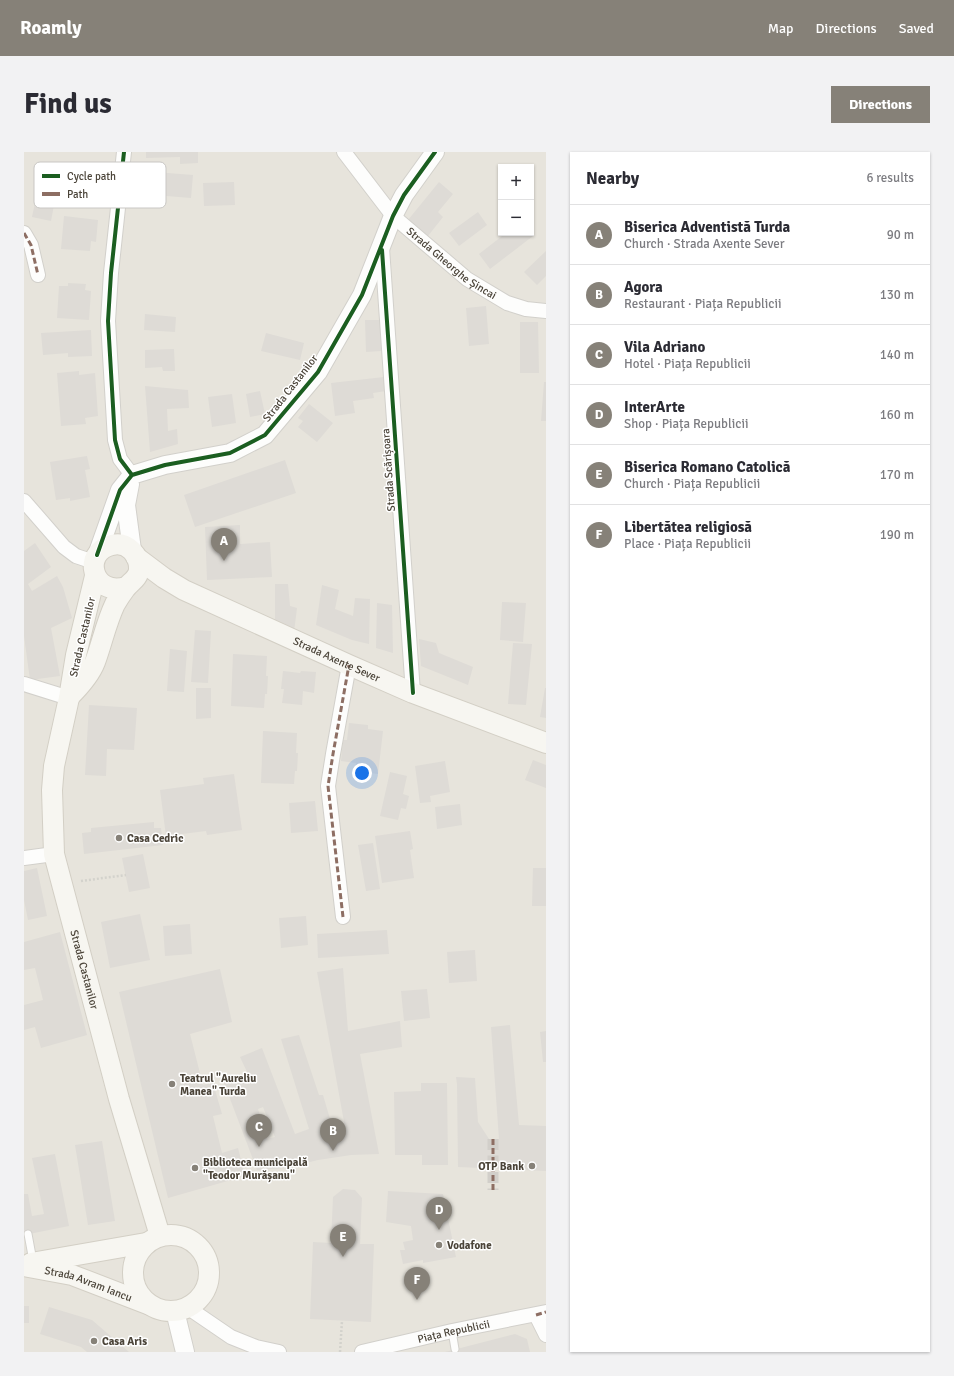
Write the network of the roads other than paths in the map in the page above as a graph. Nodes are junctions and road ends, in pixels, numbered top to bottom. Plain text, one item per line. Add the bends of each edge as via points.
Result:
1 (124, 152) edge
2 (344, 152) edge
3 (435, 152) edge
4 (123, 162) edge
5 (118, 208) edge
6 (393, 216) junction
7 (24, 233) edge
8 (382, 246) junction
9 (38, 275) dead end
10 (546, 311) edge
11 (132, 475) junction
12 (24, 500) edge
13 (134, 554) junction
14 (96, 564) junction
15 (126, 587) junction
16 (349, 665) junction
17 (24, 684) edge
18 (412, 693) junction
19 (69, 698) junction
20 (546, 743) edge
21 (54, 854) junction
22 (24, 858) edge
23 (343, 917) dead end
24 (28, 1234) dead end
25 (153, 1240) junction
26 (27, 1265) edge
27 (151, 1306) junction
28 (181, 1309) junction
29 (541, 1314) edge
30 (452, 1331) junction
31 (546, 1335) edge
32 (391, 1349) edge
33 (455, 1349) dead end
34 (185, 1352) edge
35 (280, 1352) edge
36 (362, 1352) edge

1 - 4 street
2 - 6 street, Strada Gheorghe Șincai
3 - 6 street, Strada Castanilor via 404,195
5 - 11 street via 108,321 114,440 120,459
6 - 8 street, Strada Castanilor
6 - 10 street, Strada Gheorghe Șincai via 467,279 507,303 526,309
7 - 9 street via 31,245
8 - 11 street, Strada Castanilor via 362,295 318,372 265,435 230,453 165,465
8 - 18 street, Strada Scărișoara
11 - 13 street, Strada Castanilor via 126,505
11 - 14 street, Strada Castanilor via 120,490
12 - 14 street via 64,547 76,556
13 - 14 main road via 126,547 113,544 101,550
13 - 15 main road, Strada Castanilor via 139,571 132,583
13 - 16 main road, Strada Axente Sever via 184,590
14 - 15 main road, Strada Castanilor via 100,582 105,587 119,590
14 - 19 main road, Strada Castanilor
15 - 19 main road, Strada Castanilor via 108,622 95,663 83,683
16 - 18 main road, Strada Axente Sever
16 - 23 street via 328,786
17 - 19 street
18 - 20 main road, Strada Axente Sever
19 - 21 main road, Strada Castanilor via 54,766
21 - 22 street
21 - 25 main road, Strada Castanilor via 119,1099
24 - 26 lane
25 - 26 main road, Strada Avram Iancu
25 - 27 main road via 140,1250 132,1274 135,1287
25 - 28 main road via 174,1234 188,1238 199,1246 206,1259 209,1273 207,1287 199,1299
26 - 27 main road, Strada Avram Iancu via 72,1275
27 - 28 main road via 163,1310
28 - 34 street
28 - 35 street via 231,1337
29 - 30 street, Piața Republicii
29 - 31 street
30 - 32 street, Piața Republicii
30 - 33 lane
32 - 36 street, Piața Republicii

